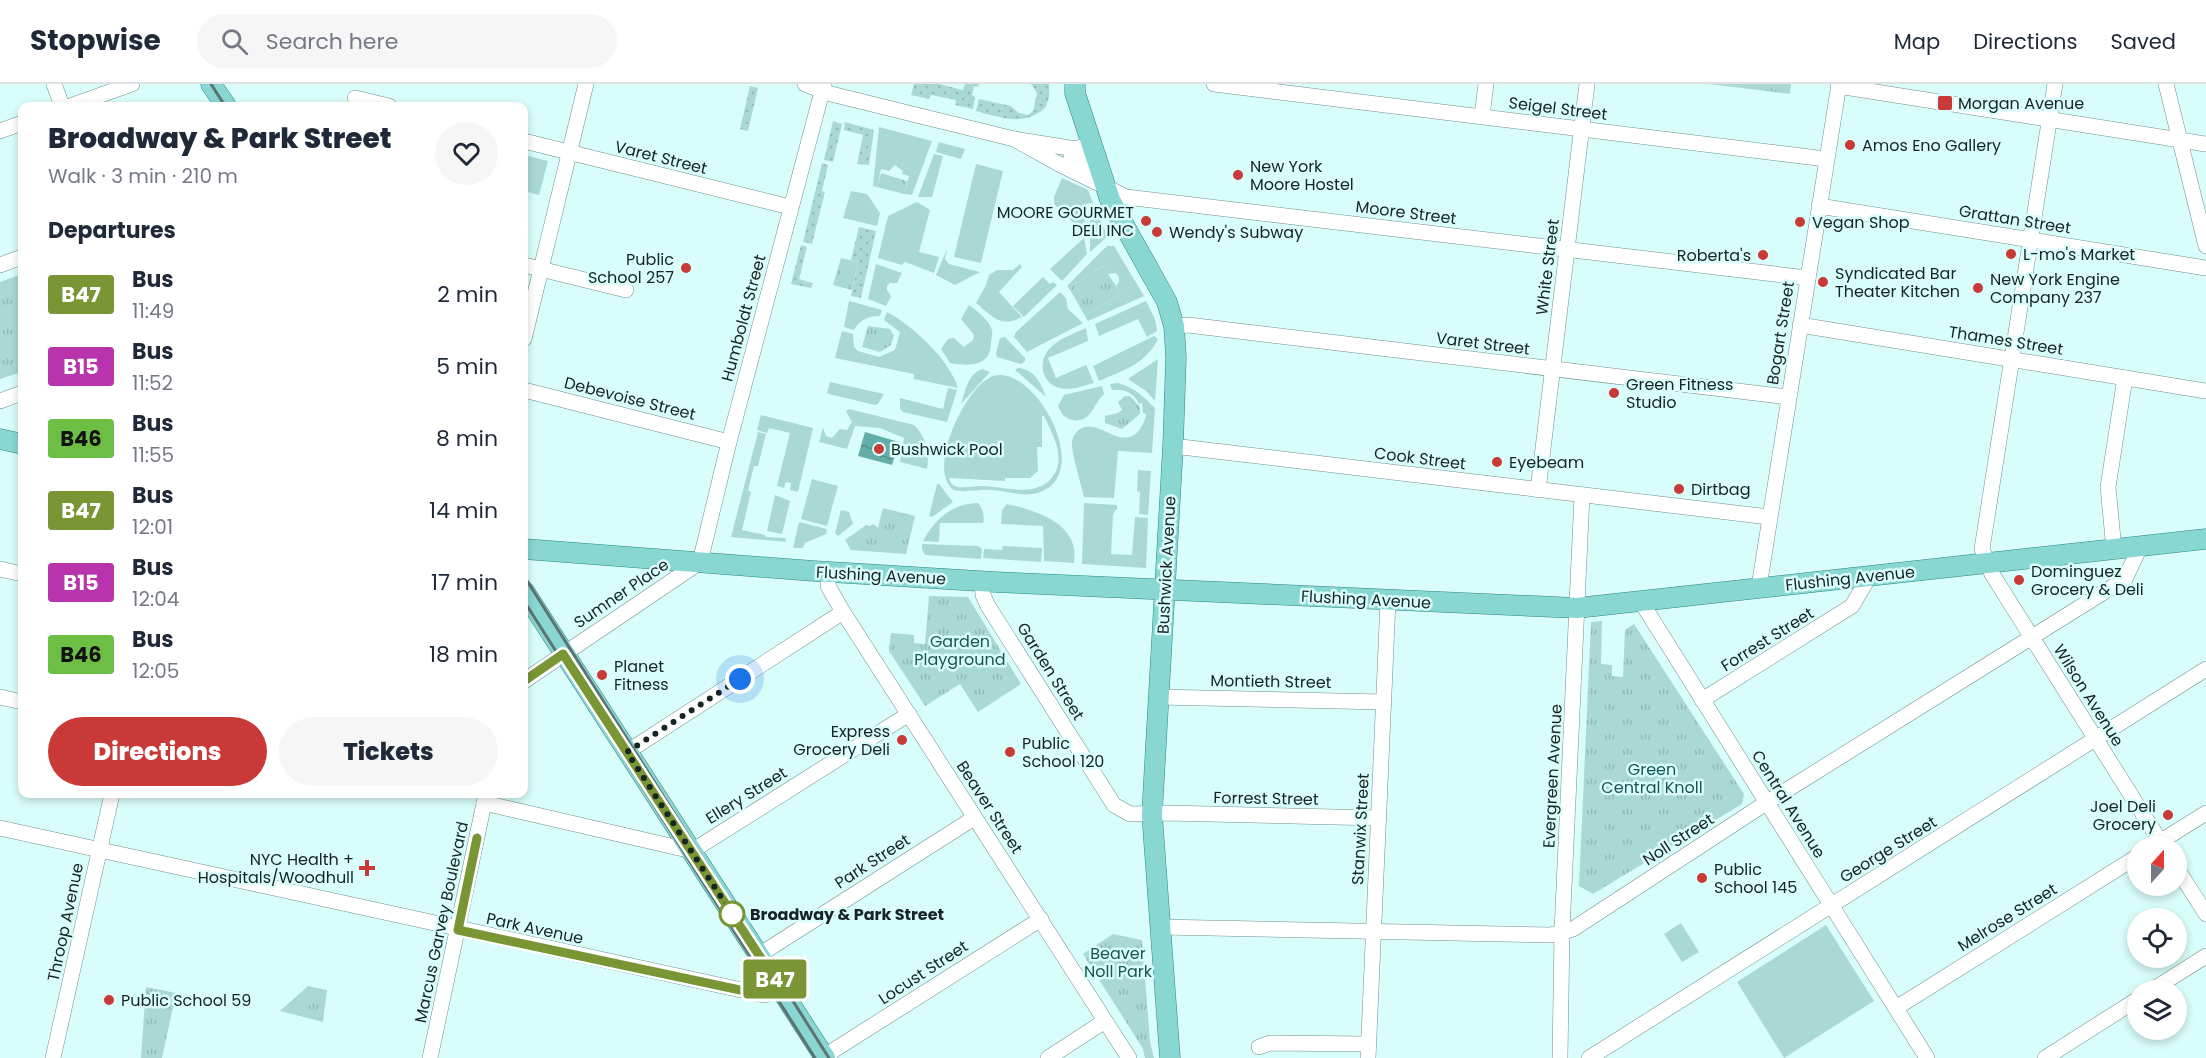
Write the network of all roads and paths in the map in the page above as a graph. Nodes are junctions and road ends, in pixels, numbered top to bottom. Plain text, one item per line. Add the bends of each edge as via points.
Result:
1 (54, 84) edge
2 (132, 84) edge
3 (212, 84) edge
4 (586, 84) edge
5 (805, 84) edge
6 (1214, 84) edge
7 (1486, 84) edge
8 (1587, 84) edge
9 (2055, 84) edge
10 (2166, 84) edge
11 (1839, 85) edge
12 (1238, 86) edge
13 (823, 87) edge
14 (1073, 87) edge
15 (356, 96) edge
16 (61, 102) edge
17 (81, 102) edge
18 (223, 102) edge
19 (376, 102) edge
20 (1482, 116) junction
21 (2049, 120) junction
22 (18, 124) edge
23 (1581, 129) junction
24 (0, 131) edge
25 (1014, 139) junction
26 (2180, 141) junction
27 (528, 142) edge
28 (1091, 143) junction
29 (2206, 144) edge
30 (570, 152) junction
31 (1826, 159) junction
32 (1105, 186) junction
33 (1819, 206) junction
34 (790, 207) junction
35 (2030, 240) junction
36 (2206, 246) edge
37 (1567, 250) junction
38 (18, 258) edge
39 (0, 265) edge
40 (528, 266) edge
41 (2206, 268) edge
42 (540, 269) junction
43 (1808, 278) junction
44 (626, 290) dead end
45 (528, 322) edge
46 (1800, 325) junction
47 (1174, 326) junction
48 (2011, 359) junction
49 (1552, 369) junction
50 (2125, 378) junction
51 (528, 391) edge
52 (2206, 391) edge
53 (18, 394) edge
54 (1788, 398) junction
55 (0, 401) edge
56 (0, 439) edge
57 (729, 442) junction
58 (18, 443) edge
59 (1173, 446) junction
60 (1538, 490) junction
61 (1582, 495) junction
62 (1769, 518) junction
63 (2206, 539) edge
64 (2140, 547) junction
65 (528, 549) edge
66 (2114, 549) junction
67 (700, 562) junction
68 (1988, 562) junction
69 (0, 569) edge
70 (829, 572) junction
71 (18, 573) edge
72 (1869, 577) junction
73 (982, 581) junction
74 (1759, 587) junction
75 (1164, 589) junction
76 (528, 597) edge
77 (1640, 600) junction
78 (1388, 601) junction
79 (1577, 608) junction
80 (843, 612) junction
81 (2031, 637) junction
82 (563, 654) junction
83 (2206, 669) edge
84 (528, 678) edge
85 (0, 697) edge
86 (1158, 697) junction
87 (1702, 700) junction
88 (18, 701) edge
89 (1384, 702) junction
90 (909, 714) junction
91 (2096, 739) junction
92 (627, 752) junction
93 (111, 798) edge
94 (485, 798) edge
95 (1766, 803) junction
96 (2206, 813) edge
97 (1152, 814) junction
98 (974, 818) junction
99 (1379, 818) junction
100 (0, 828) edge
101 (2154, 836) edge
102 (2172, 836) edge
103 (99, 850) junction
104 (692, 851) junction
105 (2127, 863) edge
106 (2187, 884) edge
107 (1831, 906) junction
108 (2206, 914) edge
109 (1041, 919) junction
110 (1160, 927) junction
111 (458, 930) junction
112 (1374, 931) junction
113 (1562, 932) junction
114 (759, 955) junction
115 (2206, 956) edge
116 (2168, 980) edge
117 (781, 989) junction
118 (2127, 1006) edge
119 (1896, 1008) junction
120 (1105, 1021) junction
121 (1259, 1047) dead end
122 (1368, 1051) edge
123 (53, 1058) edge
124 (430, 1058) edge
125 (825, 1058) edge
126 (1047, 1058) edge
127 (1129, 1058) edge
128 (1170, 1058) edge
129 (1560, 1058) edge
130 (1589, 1058) edge
131 (1927, 1058) edge
132 (2044, 1058) edge

1 - 16 street
2 - 17 street
3 - 18 main road
4 - 30 street
5 - 13 street, Moore Street
6 - 12 street, Seigel Street
7 - 20 street
8 - 23 street, White Street
9 - 21 street
10 - 26 street
11 - 21 street
11 - 31 street, Bogart Street
12 - 20 street, Seigel Street
13 - 25 street, Moore Street
13 - 34 street, Humboldt Street
14 - 28 main road, Bushwick Avenue
15 - 19 street
20 - 23 street, Seigel Street
21 - 26 street
21 - 35 street
22 - 24 street
23 - 31 street, Seigel Street
23 - 37 street, White Street
25 - 28 street, Moore Street via 1076,149
25 - 32 street, Moore Street
26 - 29 street
26 - 36 street
27 - 30 street, Varet Street
28 - 32 main road, Bushwick Avenue
30 - 34 street, Varet Street
30 - 42 street
31 - 33 street, Bogart Street
32 - 37 street, Moore Street via 1126,197
32 - 47 main road, Bushwick Avenue via 1167,302
33 - 35 street, Grattan Street
33 - 43 street, Bogart Street
34 - 57 street, Humboldt Street
35 - 41 street, Grattan Street
35 - 48 street
37 - 43 street, Moore Street
37 - 49 street, White Street
38 - 39 street
40 - 42 street
42 - 44 street
42 - 45 street
43 - 46 street, Bogart Street
46 - 48 street, Thames Street
46 - 54 street, Bogart Street
47 - 49 street, Varet Street
47 - 59 main road, Bushwick Avenue
48 - 50 street, Thames Street
48 - 68 street via 1985,478 1982,549
49 - 54 street, Varet Street
49 - 60 street, White Street
50 - 52 street, Thames Street
50 - 66 street via 2108,487
51 - 57 street, Debevoise Street
53 - 55 street
54 - 62 street, Bogart Street via 1787,447
56 - 58 main road
57 - 67 street, Humboldt Street
59 - 60 street, Cook Street
59 - 75 main road, Bushwick Avenue
60 - 61 street, Cook Street
61 - 62 street, Cook Street
61 - 79 street, Evergreen Avenue
62 - 74 street, Bogart Street
63 - 64 main road, Flushing Avenue
64 - 66 main road, Flushing Avenue
64 - 81 street, Noll Street via 2125,579
65 - 67 main road, Flushing Avenue
66 - 68 main road, Flushing Avenue
67 - 70 main road, Flushing Avenue
67 - 82 street, Sumner Place
68 - 72 main road, Flushing Avenue
68 - 81 street, Wilson Avenue
69 - 71 street
70 - 73 main road, Flushing Avenue
70 - 80 street, Beaver Street via 828,586
72 - 74 main road, Flushing Avenue
72 - 87 street, Forrest Street via 1852,606
73 - 75 main road, Flushing Avenue
73 - 97 street, Garden Street via 988,606 1114,805 1130,814
74 - 77 main road, Flushing Avenue
75 - 78 main road, Flushing Avenue
75 - 86 main road, Bushwick Avenue
76 - 82 main road
77 - 79 main road, Flushing Avenue
77 - 87 street, Central Avenue
78 - 79 main road, Flushing Avenue
78 - 89 street, Stanwix Street
79 - 113 street, Evergreen Avenue
80 - 90 street, Beaver Street
80 - 92 street
81 - 91 street, Wilson Avenue
81 - 95 street, Noll Street
82 - 84 street
82 - 92 main road
83 - 91 street, George Street
85 - 88 street
86 - 89 street, Montieth Street
86 - 97 main road, Bushwick Avenue
87 - 95 street, Central Avenue
89 - 99 street, Stanwix Street
90 - 98 street, Beaver Street
90 - 104 street, Ellery Street
91 - 101 street, Wilson Avenue
91 - 107 street, George Street
92 - 104 main road
93 - 103 street, Throop Avenue
94 - 104 street
94 - 111 street, Marcus Garvey Boulevard
95 - 107 street, Central Avenue
95 - 113 street, Noll Street
96 - 102 street
97 - 99 street, Forrest Street
97 - 110 main road, Bushwick Avenue
98 - 109 street, Beaver Street
98 - 114 street, Park Street
99 - 112 street, Stanwix Street
100 - 103 street, Park Avenue
103 - 111 street, Park Avenue
103 - 123 street, Throop Avenue
104 - 114 main road
105 - 119 street, Melrose Street
106 - 108 street
107 - 119 street, Central Avenue
107 - 130 street, George Street
109 - 120 street, Beaver Street
109 - 125 street, Locust Street
110 - 112 street, Noll Street
110 - 128 main road, Bushwick Avenue
111 - 117 street, Park Avenue via 764,995
111 - 124 street, Marcus Garvey Boulevard
112 - 113 street, Noll Street via 1551,935
112 - 122 street, Stanwix Street
113 - 129 street, Evergreen Avenue
114 - 117 main road
115 - 116 street
117 - 125 main road
118 - 132 street
119 - 131 street, Central Avenue
120 - 126 street
120 - 127 street, Beaver Street
121 - 122 street via 1270,1043

